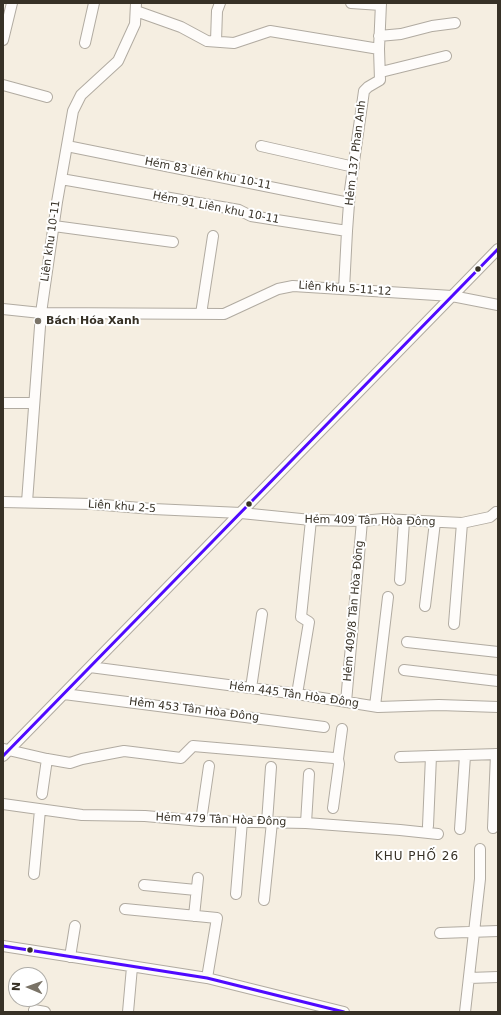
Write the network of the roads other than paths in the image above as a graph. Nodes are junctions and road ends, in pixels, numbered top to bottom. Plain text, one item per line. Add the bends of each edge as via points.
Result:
1 (12, 3) edge
2 (94, 3) edge
3 (220, 3) edge
4 (350, 3) edge
5 (381, 4) edge
6 (136, 7) edge
7 (455, 23) dead end
8 (380, 36) junction
9 (3, 40) edge
10 (216, 41) junction
11 (85, 44) dead end
12 (379, 49) junction
13 (446, 56) dead end
14 (381, 72) junction
15 (3, 86) edge
16 (47, 97) dead end
17 (67, 146) junction
18 (261, 146) dead end
19 (354, 167) junction
20 (61, 180) junction
21 (349, 203) junction
22 (54, 226) junction
23 (346, 231) junction
24 (213, 236) dead end
25 (173, 242) dead end
26 (498, 249) edge
27 (344, 289) junction
28 (452, 296) junction
29 (498, 305) edge
30 (3, 309) edge
31 (41, 313) junction
32 (201, 314) junction
33 (33, 403) junction
34 (3, 404) edge
35 (3, 502) edge
36 (27, 502) junction
37 (496, 512) dead end
38 (240, 513) junction
39 (311, 520) junction
40 (362, 521) junction
41 (404, 521) junction
42 (435, 522) junction
43 (462, 523) junction
44 (400, 580) dead end
45 (388, 597) dead end
46 (425, 606) dead end
47 (262, 614) dead end
48 (454, 624) dead end
49 (407, 642) dead end
50 (498, 652) edge
51 (90, 667) junction
52 (404, 670) dead end
53 (498, 681) edge
54 (251, 688) junction
55 (64, 694) junction
56 (297, 694) junction
57 (346, 702) junction
58 (375, 706) junction
59 (498, 707) edge
60 (324, 727) dead end
61 (342, 729) dead end
62 (5, 752) edge
63 (497, 754) edge
64 (431, 756) junction
65 (466, 756) junction
66 (400, 757) dead end
67 (47, 759) junction
68 (338, 759) junction
69 (210, 766) dead end
70 (271, 767) dead end
71 (309, 774) dead end
72 (42, 794) dead end
73 (3, 804) edge
74 (333, 808) dead end
75 (40, 810) junction
76 (201, 821) junction
77 (242, 821) junction
78 (270, 822) junction
79 (306, 823) junction
80 (428, 826) dead end
81 (493, 828) dead end
82 (460, 829) dead end
83 (438, 834) dead end
84 (480, 849) dead end
85 (34, 874) dead end
86 (198, 878) dead end
87 (144, 885) dead end
88 (196, 890) junction
89 (236, 894) dead end
90 (264, 900) dead end
91 (125, 909) dead end
92 (194, 916) junction
93 (75, 926) dead end
94 (498, 931) edge
95 (475, 932) junction
96 (440, 933) dead end
97 (3, 946) edge
98 (70, 957) junction
99 (132, 967) junction
100 (498, 977) edge
101 (208, 978) junction
102 (469, 978) junction
103 (34, 1010) dead end
104 (45, 1012) edge
105 (128, 1012) edge
106 (344, 1012) edge
107 (465, 1012) edge

1 - 9 street
2 - 11 street
3 - 10 street via 217,11
4 - 5 street
5 - 8 street
6 - 10 street via 207,41
6 - 17 street, Liên khu 10-11 via 135,24 118,61 81,95 73,111
7 - 8 street
8 - 12 street
10 - 12 street via 234,43 270,31
12 - 14 street
13 - 14 street
14 - 19 street, Hẻm 137 Phan Anh via 380,80 364,91
15 - 16 street
17 - 20 street, Liên khu 10-11
17 - 21 street, Hẻm 83 Liên khu 10-11
18 - 19 street
19 - 21 street, Hẻm 137 Phan Anh
20 - 22 street, Liên khu 10-11
20 - 23 street, Hẻm 91 Liên khu 10-11
21 - 23 street, Hẻm 137 Phan Anh
22 - 25 street
22 - 31 street, Liên khu 10-11
23 - 27 street, Hẻm 137 Phan Anh
24 - 32 street
26 - 28 street
27 - 28 street, Liên khu 5-11-12
27 - 32 street, Liên khu 5-11-12 via 293,286 278,289 224,314
28 - 29 street, Liên khu 5-11-12
28 - 38 street
30 - 31 street, Liên khu 5-11-12
31 - 32 street, Liên khu 5-11-12
31 - 33 street, Liên khu 10-11
33 - 34 street
33 - 36 street, Liên khu 10-11
35 - 36 street, Liên khu 2-5
36 - 38 street, Liên khu 2-5
37 - 43 street, Hẻm 409 Tân Hòa Đông via 490,517
38 - 39 street, Hẻm 409 Tân Hòa Đông
38 - 51 street
39 - 40 street, Hẻm 409 Tân Hòa Đông
39 - 56 street via 301,617 309,622
40 - 41 street, Hẻm 409 Tân Hòa Đông
40 - 57 street, Hẻm 409/8 Tân Hòa Đông
41 - 42 street, Hẻm 409 Tân Hòa Đông
41 - 44 street
42 - 43 street, Hẻm 409 Tân Hòa Đông
42 - 46 street
43 - 48 street
45 - 58 street
47 - 54 street
49 - 50 street
51 - 54 street, Hẻm 445 Tân Hòa Đông
51 - 55 street
52 - 53 street
54 - 56 street, Hẻm 445 Tân Hòa Đông
55 - 60 street, Hẻm 453 Tân Hòa Đông
55 - 62 street
56 - 57 street, Hẻm 445 Tân Hòa Đông
57 - 58 street, Hẻm 445 Tân Hòa Đông
58 - 59 street, Hẻm 445 Tân Hòa Đông via 439,704
61 - 68 street
62 - 67 street
63 - 65 street
63 - 81 street
64 - 65 street
64 - 66 street
64 - 80 street
65 - 82 street
67 - 68 street via 70,763 124,751 181,758 193,746
67 - 72 street
68 - 74 street
69 - 76 street
70 - 78 street
71 - 79 street
73 - 75 street, Hẻm 479 Tân Hòa Đông
75 - 76 street, Hẻm 479 Tân Hòa Đông via 82,815 145,816
75 - 85 street
76 - 77 street, Hẻm 479 Tân Hòa Đông
77 - 78 street, Hẻm 479 Tân Hòa Đông
77 - 89 street
78 - 79 street, Hẻm 479 Tân Hòa Đông
78 - 90 street
79 - 83 street, Hẻm 479 Tân Hòa Đông
84 - 95 street
86 - 88 street
87 - 88 street
88 - 92 street
91 - 92 street
92 - 101 street via 217,918
93 - 98 street
94 - 95 street
95 - 96 street
95 - 102 street
97 - 98 street
98 - 99 street
99 - 101 street
99 - 105 street
100 - 102 street
101 - 106 street
102 - 107 street
103 - 104 street

